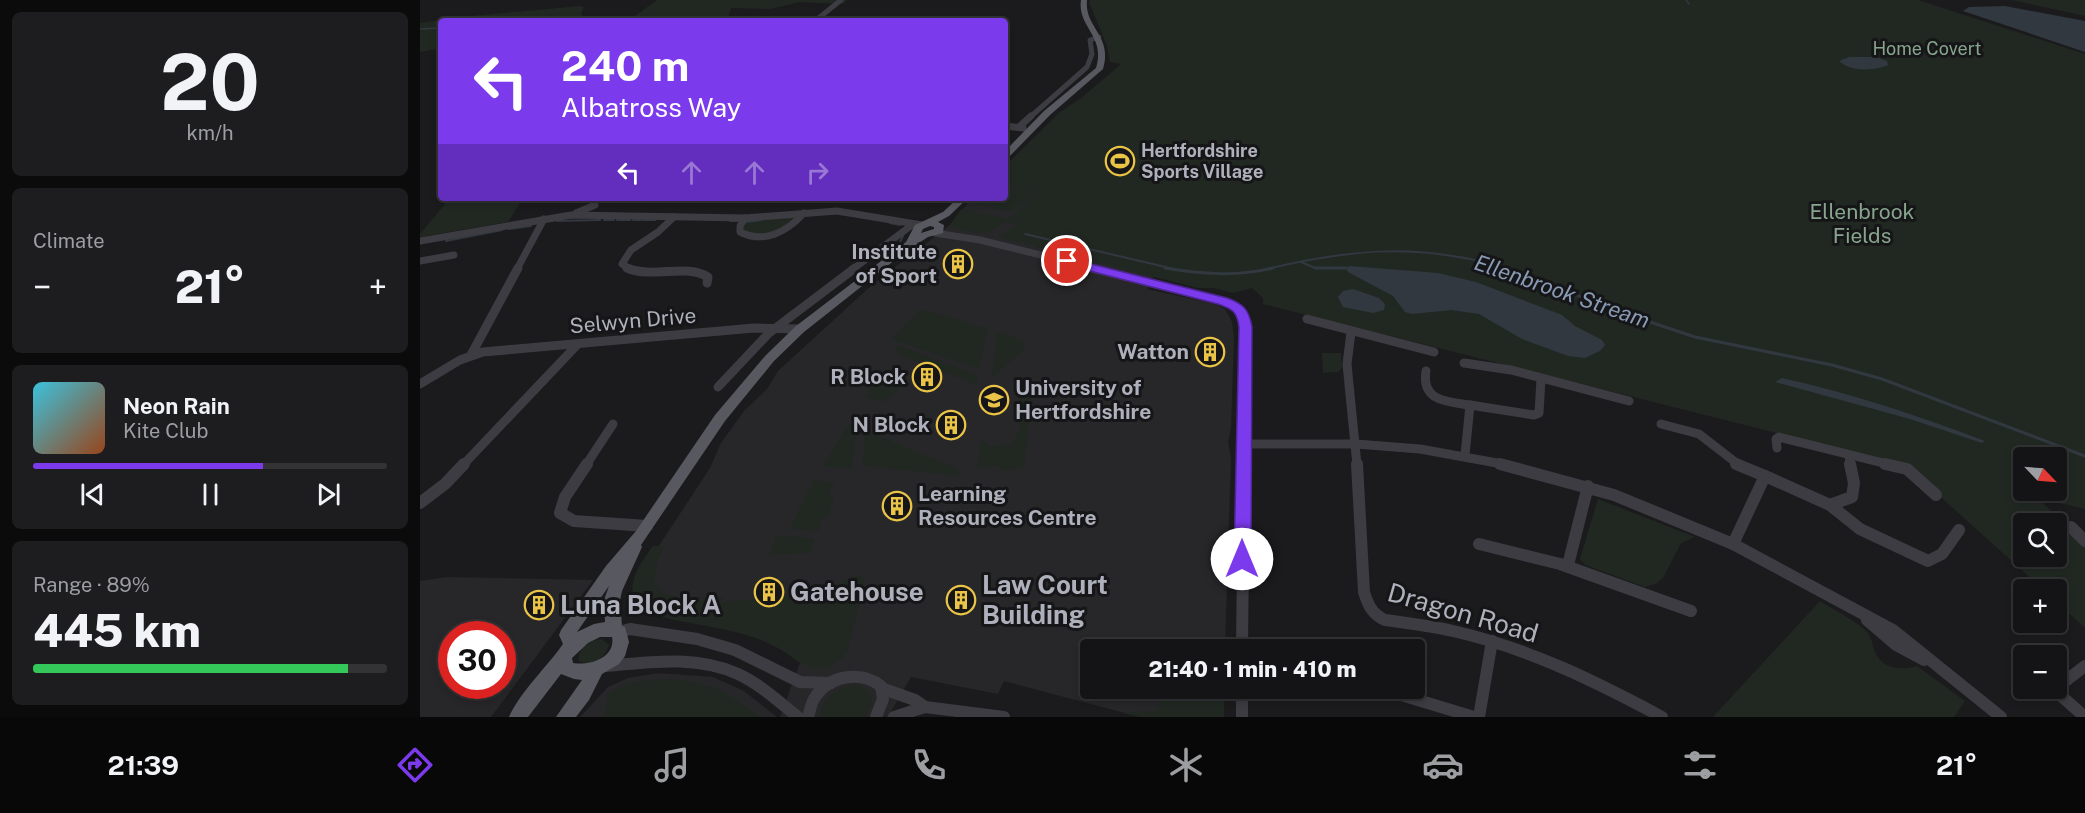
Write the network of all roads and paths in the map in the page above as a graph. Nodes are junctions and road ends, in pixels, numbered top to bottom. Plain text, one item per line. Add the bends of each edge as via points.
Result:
1 (841, 0) edge
2 (1084, 0) edge
3 (819, 18) edge
4 (1099, 38) junction
5 (1019, 127) junction
6 (1008, 128) edge
7 (1031, 129) junction
8 (1008, 153) edge
9 (599, 201) edge
10 (960, 201) edge
11 (595, 205) junction
12 (804, 213) junction
13 (571, 215) junction
14 (596, 216) junction
15 (674, 217) junction
16 (745, 218) junction
17 (544, 219) junction
18 (926, 228) junction
19 (420, 240) edge
20 (454, 255) dead end
21 (420, 261) edge
22 (707, 283) dead end
23 (1307, 319) dead end
24 (778, 327) junction
25 (800, 329) junction
26 (1351, 332) junction
27 (577, 345) junction
28 (1434, 352) dead end
29 (471, 355) junction
30 (1464, 363) dead end
31 (1426, 370) dead end
32 (1541, 379) junction
33 (420, 384) edge
34 (717, 387) dead end
35 (1629, 401) dead end
36 (1470, 405) junction
37 (613, 424) dead end
38 (1661, 424) dead end
39 (1243, 444) junction
40 (1356, 444) junction
41 (1777, 448) dead end
42 (1466, 455) junction
43 (1849, 456) junction
44 (1765, 476) junction
45 (1588, 486) junction
46 (1936, 495) dead end
47 (420, 502) edge
48 (1830, 505) junction
49 (2071, 527) dead end
50 (644, 530) junction
51 (1959, 530) dead end
52 (2085, 541) edge
53 (1479, 544) dead end
54 (1733, 544) junction
55 (1568, 565) junction
56 (1690, 610) dead end
57 (616, 631) junction
58 (1242, 639) edge
59 (1492, 641) junction
60 (568, 652) junction
61 (2085, 666) edge
62 (600, 668) junction
63 (831, 682) junction
64 (881, 688) junction
65 (1242, 699) edge
66 (1414, 699) edge
67 (925, 707) junction
68 (518, 717) edge
69 (565, 717) edge
70 (798, 717) edge
71 (808, 717) edge
72 (876, 717) edge
73 (894, 717) edge
74 (1004, 717) edge
75 (1242, 717) edge
76 (1474, 717) edge
77 (1479, 717) edge
78 (1662, 717) edge
79 (2001, 717) edge
80 (2085, 717) edge

1 - 3 street
2 - 4 main road via 1082,8
4 - 5 street via 1090,40 1092,54 1087,67
4 - 7 main road via 1103,56 1099,69
5 - 6 street
5 - 7 street
7 - 8 main road
9 - 11 street
10 - 18 main road
11 - 13 street
11 - 14 street
12 - 16 street
12 - 16 street via 792,226 766,237 748,237 740,232
12 - 18 street via 847,211
13 - 14 street
13 - 17 street
14 - 15 street
15 - 16 street
15 - 22 street via 632,249 622,264 637,272 699,271 706,274
17 - 19 street
17 - 29 street
18 - 24 street
18 - 25 main road
18 - 39 street via 1237,306 1245,321
20 - 21 street
23 - 26 street
24 - 25 street, Selwyn Drive
24 - 27 street, Selwyn Drive
24 - 34 street
25 - 50 main road via 720,418
26 - 28 street
26 - 40 street, Dragon Road via 1347,364
27 - 29 street, Selwyn Drive
27 - 47 street via 445,484
29 - 33 street
30 - 32 street
31 - 36 street via 1425,388 1435,398
32 - 35 street
32 - 36 street via 1539,412 1534,415
36 - 42 street
37 - 50 street via 565,497 560,513 574,521
38 - 44 street via 1699,434 1725,457
39 - 40 street
39 - 58 street
40 - 42 street
40 - 59 street, Dragon Road via 1367,605 1374,615 1385,620
41 - 43 street via 1779,437
42 - 45 street
43 - 46 street via 1907,469
43 - 48 street via 1854,483 1852,497
44 - 48 street
44 - 54 street
45 - 54 street
45 - 55 street
48 - 51 street via 1860,529 1928,561 1941,556
49 - 52 street
50 - 57 main road via 614,591
50 - 60 main road via 567,634
53 - 55 street via 1522,551
54 - 79 street via 1813,585 1860,615 1886,638 1933,664
55 - 56 street
57 - 60 main road via 595,631
57 - 62 main road via 622,639 620,648
57 - 63 street via 630,629 697,639 735,650 800,682
59 - 77 street
59 - 78 street, Dragon Road via 1568,668
60 - 62 main road via 565,668 572,673
60 - 68 main road
61 - 80 street via 2059,686 2059,694
62 - 69 main road
62 - 70 street via 670,661 708,664 759,686
63 - 64 street via 864,675 873,678
63 - 71 street via 812,703
64 - 67 street
64 - 72 street via 882,704
65 - 75 street
66 - 76 street
67 - 73 street
67 - 74 street

